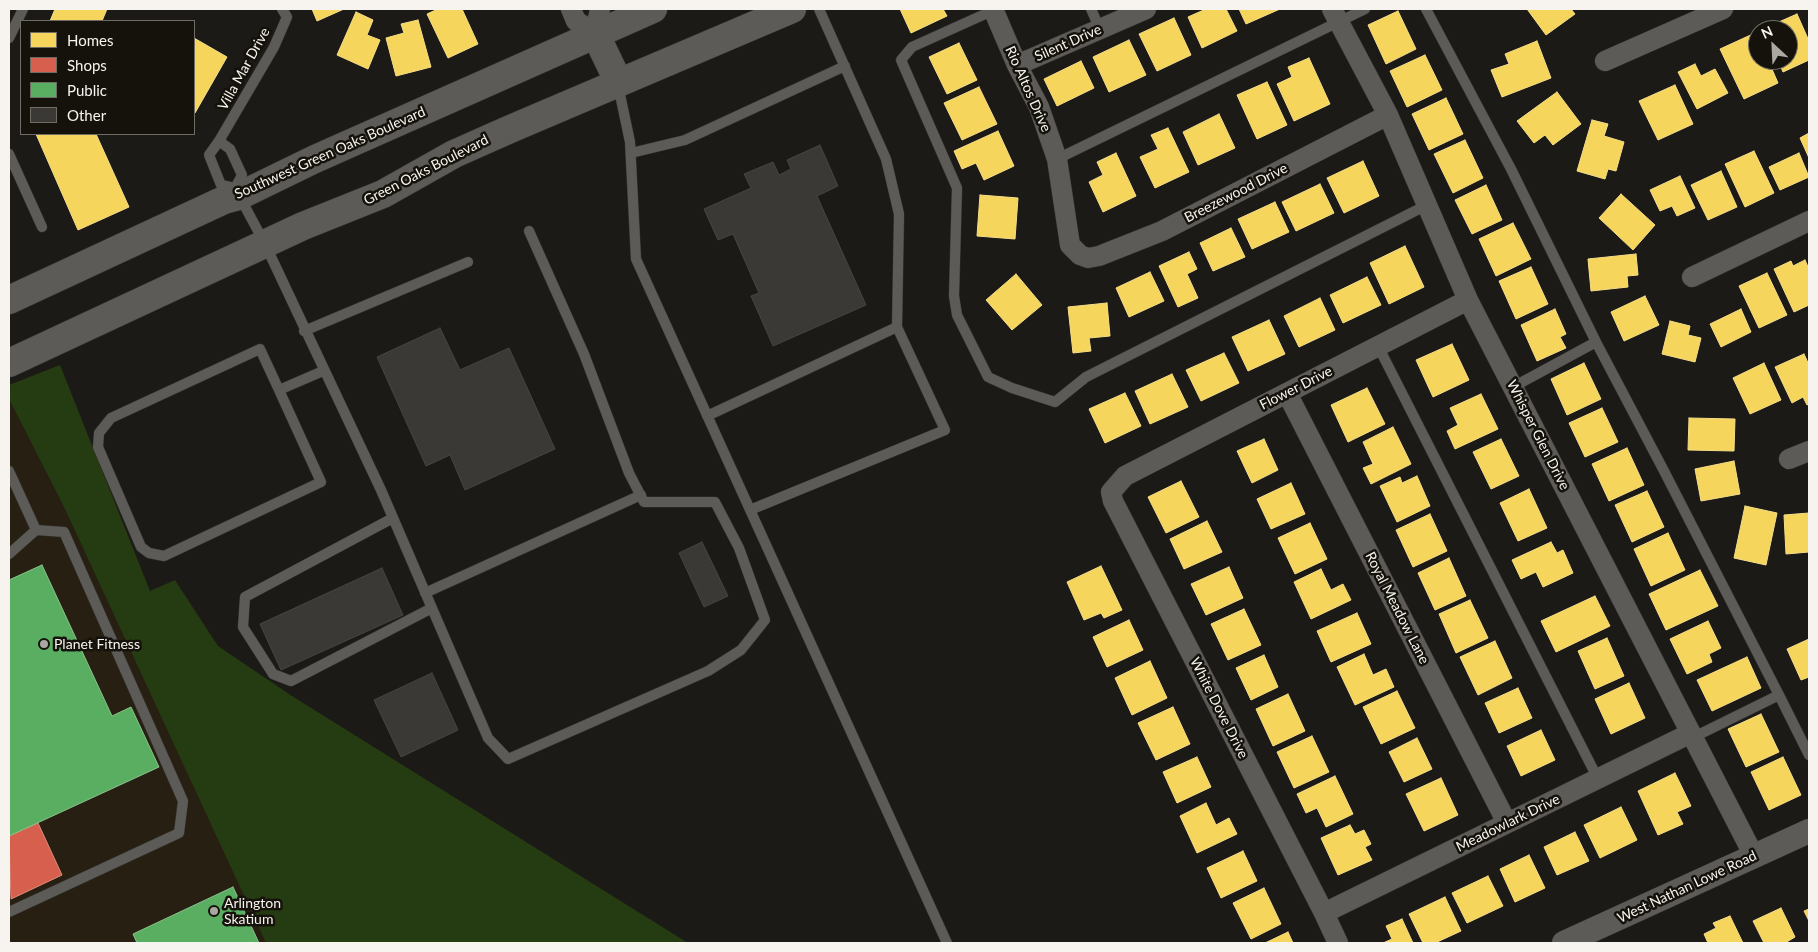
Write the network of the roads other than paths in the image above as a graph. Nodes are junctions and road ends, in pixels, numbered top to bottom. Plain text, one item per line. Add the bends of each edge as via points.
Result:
1 (23, 9) edge
2 (282, 9) edge
3 (571, 9) edge
4 (653, 9) edge
5 (792, 9) edge
6 (820, 9) edge
7 (994, 9) edge
8 (1091, 9) edge
9 (1146, 9) edge
10 (1365, 9) edge
11 (1426, 9) edge
12 (1723, 9) edge
13 (1335, 16) edge
14 (597, 21) edge
15 (1100, 29) junction
16 (9, 38) edge
17 (1605, 61) dead end
18 (1017, 65) junction
19 (845, 66) junction
20 (618, 81) junction
21 (1388, 115) junction
22 (219, 142) junction
23 (631, 153) junction
24 (9, 154) edge
25 (1057, 159) junction
26 (12, 170) edge
27 (237, 192) junction
28 (1427, 205) junction
29 (1809, 221) edge
30 (42, 227) dead end
31 (530, 231) dead end
32 (265, 244) junction
33 (1080, 255) joint
34 (468, 262) dead end
35 (1692, 277) dead end
36 (9, 300) edge
37 (1468, 300) junction
38 (897, 327) junction
39 (304, 331) junction
40 (1596, 342) junction
41 (1378, 346) junction
42 (9, 363) edge
43 (323, 370) junction
44 (1513, 387) junction
45 (279, 390) junction
46 (1287, 393) junction
47 (707, 416) junction
48 (1809, 451) edge
49 (1790, 460) dead end
50 (9, 471) edge
51 (1125, 476) joint
52 (641, 495) junction
53 (750, 510) junction
54 (393, 518) junction
55 (36, 530) junction
56 (9, 554) edge
57 (425, 593) junction
58 (432, 608) junction
59 (1779, 695) junction
60 (1692, 735) junction
61 (1809, 755) edge
62 (1598, 778) junction
63 (1506, 823) junction
64 (1809, 831) edge
65 (1754, 856) junction
66 (9, 912) edge
67 (1324, 913) junction
68 (946, 943) edge
69 (1338, 943) edge
70 (1564, 943) edge

1 - 16 lane
2 - 22 lane, Villa Mar Drive via 287,17 274,47
3 - 14 street via 576,21
4 - 14 main road, Southwest Green Oaks Boulevard
5 - 20 main road, Green Oaks Boulevard
6 - 19 lane
7 - 18 street, Rio Altos Drive
7 - 28 lane via 912,47 901,60 957,188 954,296 957,315 988,378 1055,402 1086,377
8 - 15 lane
9 - 15 street, Silent Drive
10 - 13 lane
11 - 40 lane via 1506,160
12 - 17 street
13 - 21 street, Whisper Glen Drive
13 - 25 lane
14 - 20 main road
14 - 27 main road, Southwest Green Oaks Boulevard
15 - 18 street, Silent Drive
18 - 25 street, Rio Altos Drive via 1039,107
19 - 23 lane via 685,140
19 - 38 lane via 886,159 899,214
20 - 23 lane
20 - 32 main road, Green Oaks Boulevard via 454,154 383,194
21 - 28 street, Whisper Glen Drive
21 - 33 street, Breezewood Drive via 1162,231 1099,256 1088,258
22 - 27 lane via 230,149 242,175
22 - 27 lane, Villa Mar Drive via 209,155 221,185
23 - 47 lane via 636,259
24 - 26 lane
25 - 33 street, Rio Altos Drive via 1070,245
26 - 30 lane
27 - 32 lane, Villa Mar Drive
27 - 36 main road, Southwest Green Oaks Boulevard
28 - 37 street, Whisper Glen Drive
29 - 35 street
31 - 52 lane via 584,354 629,473
32 - 39 lane, Villa Mar Drive
32 - 42 main road, Green Oaks Boulevard
34 - 39 lane
37 - 41 street, Flower Drive
37 - 44 street, Whisper Glen Drive
38 - 47 lane
38 - 53 lane via 945,430
39 - 43 lane, Villa Mar Drive
40 - 44 lane
40 - 59 lane
41 - 46 street, Flower Drive
41 - 62 lane
43 - 45 lane
43 - 54 lane, Villa Mar Drive
44 - 60 street, Whisper Glen Drive
45 - 45 lane via 260,349 111,418 99,433 98,447 141,547 149,553 164,556 320,482
46 - 51 street, Flower Drive
46 - 63 street, Royal Meadow Lane
47 - 53 lane
48 - 49 street
50 - 55 lane
51 - 67 street, White Dove Drive via 1111,492 1113,501
52 - 57 lane
52 - 58 lane, Villa Mar Drive via 644,502 715,502 739,548 765,620 741,650 708,671 508,759 488,738
53 - 68 lane
54 - 57 lane, Villa Mar Drive
54 - 58 lane via 245,597 242,627 272,674 291,681
55 - 56 lane
55 - 66 lane via 64,532 183,801 179,833
57 - 58 lane, Villa Mar Drive
59 - 60 lane
59 - 61 lane
60 - 62 street, Meadowlark Drive
60 - 65 street, Whisper Glen Drive
62 - 63 street, Meadowlark Drive
63 - 67 street, Meadowlark Drive
64 - 65 street, West Nathan Lowe Road
65 - 70 street, West Nathan Lowe Road
67 - 69 street, White Dove Drive

